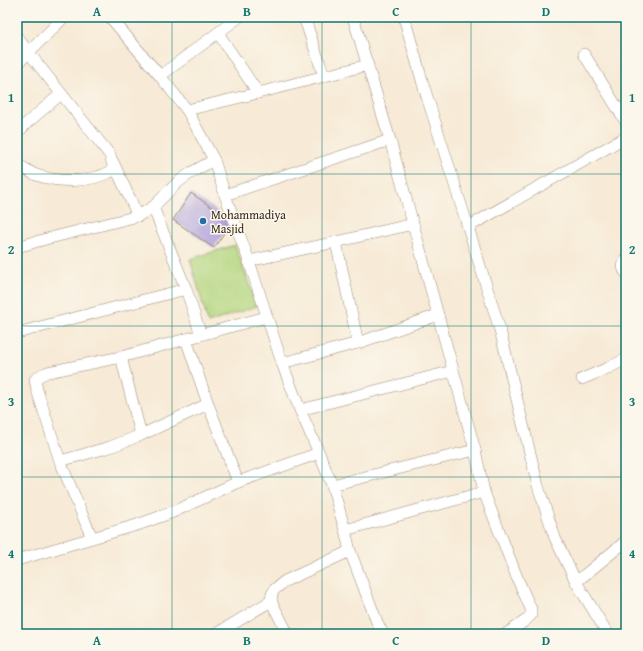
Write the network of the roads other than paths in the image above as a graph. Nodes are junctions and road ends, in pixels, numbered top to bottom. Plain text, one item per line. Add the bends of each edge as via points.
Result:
1 (64, 17) edge
2 (110, 17) edge
3 (238, 17) edge
4 (304, 17) edge
5 (353, 17) edge
6 (404, 17) edge
7 (623, 17) edge
8 (626, 21) edge
9 (218, 33) junction
10 (17, 37) edge
11 (29, 53) junction
12 (584, 54) dead end
13 (17, 64) edge
14 (368, 65) junction
15 (160, 76) junction
16 (324, 76) junction
17 (258, 93) junction
18 (61, 94) junction
19 (187, 110) junction
20 (626, 122) edge
21 (17, 133) edge
22 (626, 137) edge
23 (390, 140) junction
24 (112, 160) junction
25 (214, 160) junction
26 (17, 164) edge
27 (225, 195) junction
28 (153, 207) junction
29 (138, 216) junction
30 (413, 224) junction
31 (468, 226) junction
32 (336, 242) junction
33 (17, 247) edge
34 (249, 260) junction
35 (626, 260) edge
36 (626, 273) edge
37 (186, 289) junction
38 (438, 315) junction
39 (266, 317) junction
40 (17, 333) edge
41 (201, 335) junction
42 (186, 339) junction
43 (358, 343) junction
44 (121, 357) junction
45 (626, 359) edge
46 (282, 363) junction
47 (453, 371) junction
48 (582, 379) dead end
49 (208, 404) junction
50 (300, 410) junction
51 (141, 434) junction
52 (475, 450) junction
53 (319, 453) junction
54 (60, 461) junction
55 (238, 482) junction
56 (332, 485) junction
57 (484, 492) junction
58 (346, 530) junction
59 (92, 538) junction
60 (626, 541) edge
61 (350, 551) junction
62 (17, 560) edge
63 (576, 582) junction
64 (271, 600) junction
65 (216, 634) edge
66 (288, 634) edge
67 (383, 634) edge
68 (506, 634) edge
69 (608, 634) edge

1 - 11 street
2 - 15 street
3 - 9 street
4 - 16 street
5 - 14 street
6 - 31 street via 422,84
7 - 8 lane
9 - 15 street
9 - 17 street
10 - 11 street
11 - 13 street
11 - 18 street
12 - 20 street
14 - 16 street
14 - 23 street
15 - 19 street
16 - 17 street
17 - 19 street
18 - 21 street
18 - 24 street
19 - 25 street
22 - 31 street
23 - 27 street
23 - 30 street
24 - 26 street via 112,171 102,176 75,181 54,180 35,174
24 - 29 street
25 - 27 street
25 - 28 street via 192,172
27 - 34 street
28 - 29 street
28 - 37 street
29 - 33 street
30 - 32 street
30 - 38 street
31 - 63 street via 500,330 538,486 555,538
32 - 34 street
32 - 43 street
34 - 39 street
35 - 36 street via 623,263
37 - 40 street
37 - 41 street
38 - 43 street
38 - 47 street
39 - 41 street
39 - 46 street
41 - 42 street
42 - 44 street
42 - 49 street
43 - 46 street
44 - 51 street
44 - 54 street via 48,372 35,380
45 - 48 street
46 - 50 street
47 - 50 street
47 - 52 street
49 - 51 street
49 - 55 street
50 - 53 street
51 - 54 street via 110,447
52 - 56 street
52 - 57 street
53 - 55 street
53 - 56 street
54 - 59 street
55 - 59 street via 173,512
56 - 58 street
57 - 58 street
57 - 68 street via 531,609 531,615
58 - 61 street
59 - 62 street
60 - 63 street
61 - 64 street via 285,581 275,589
61 - 67 street
63 - 69 street
64 - 65 street
64 - 66 street

